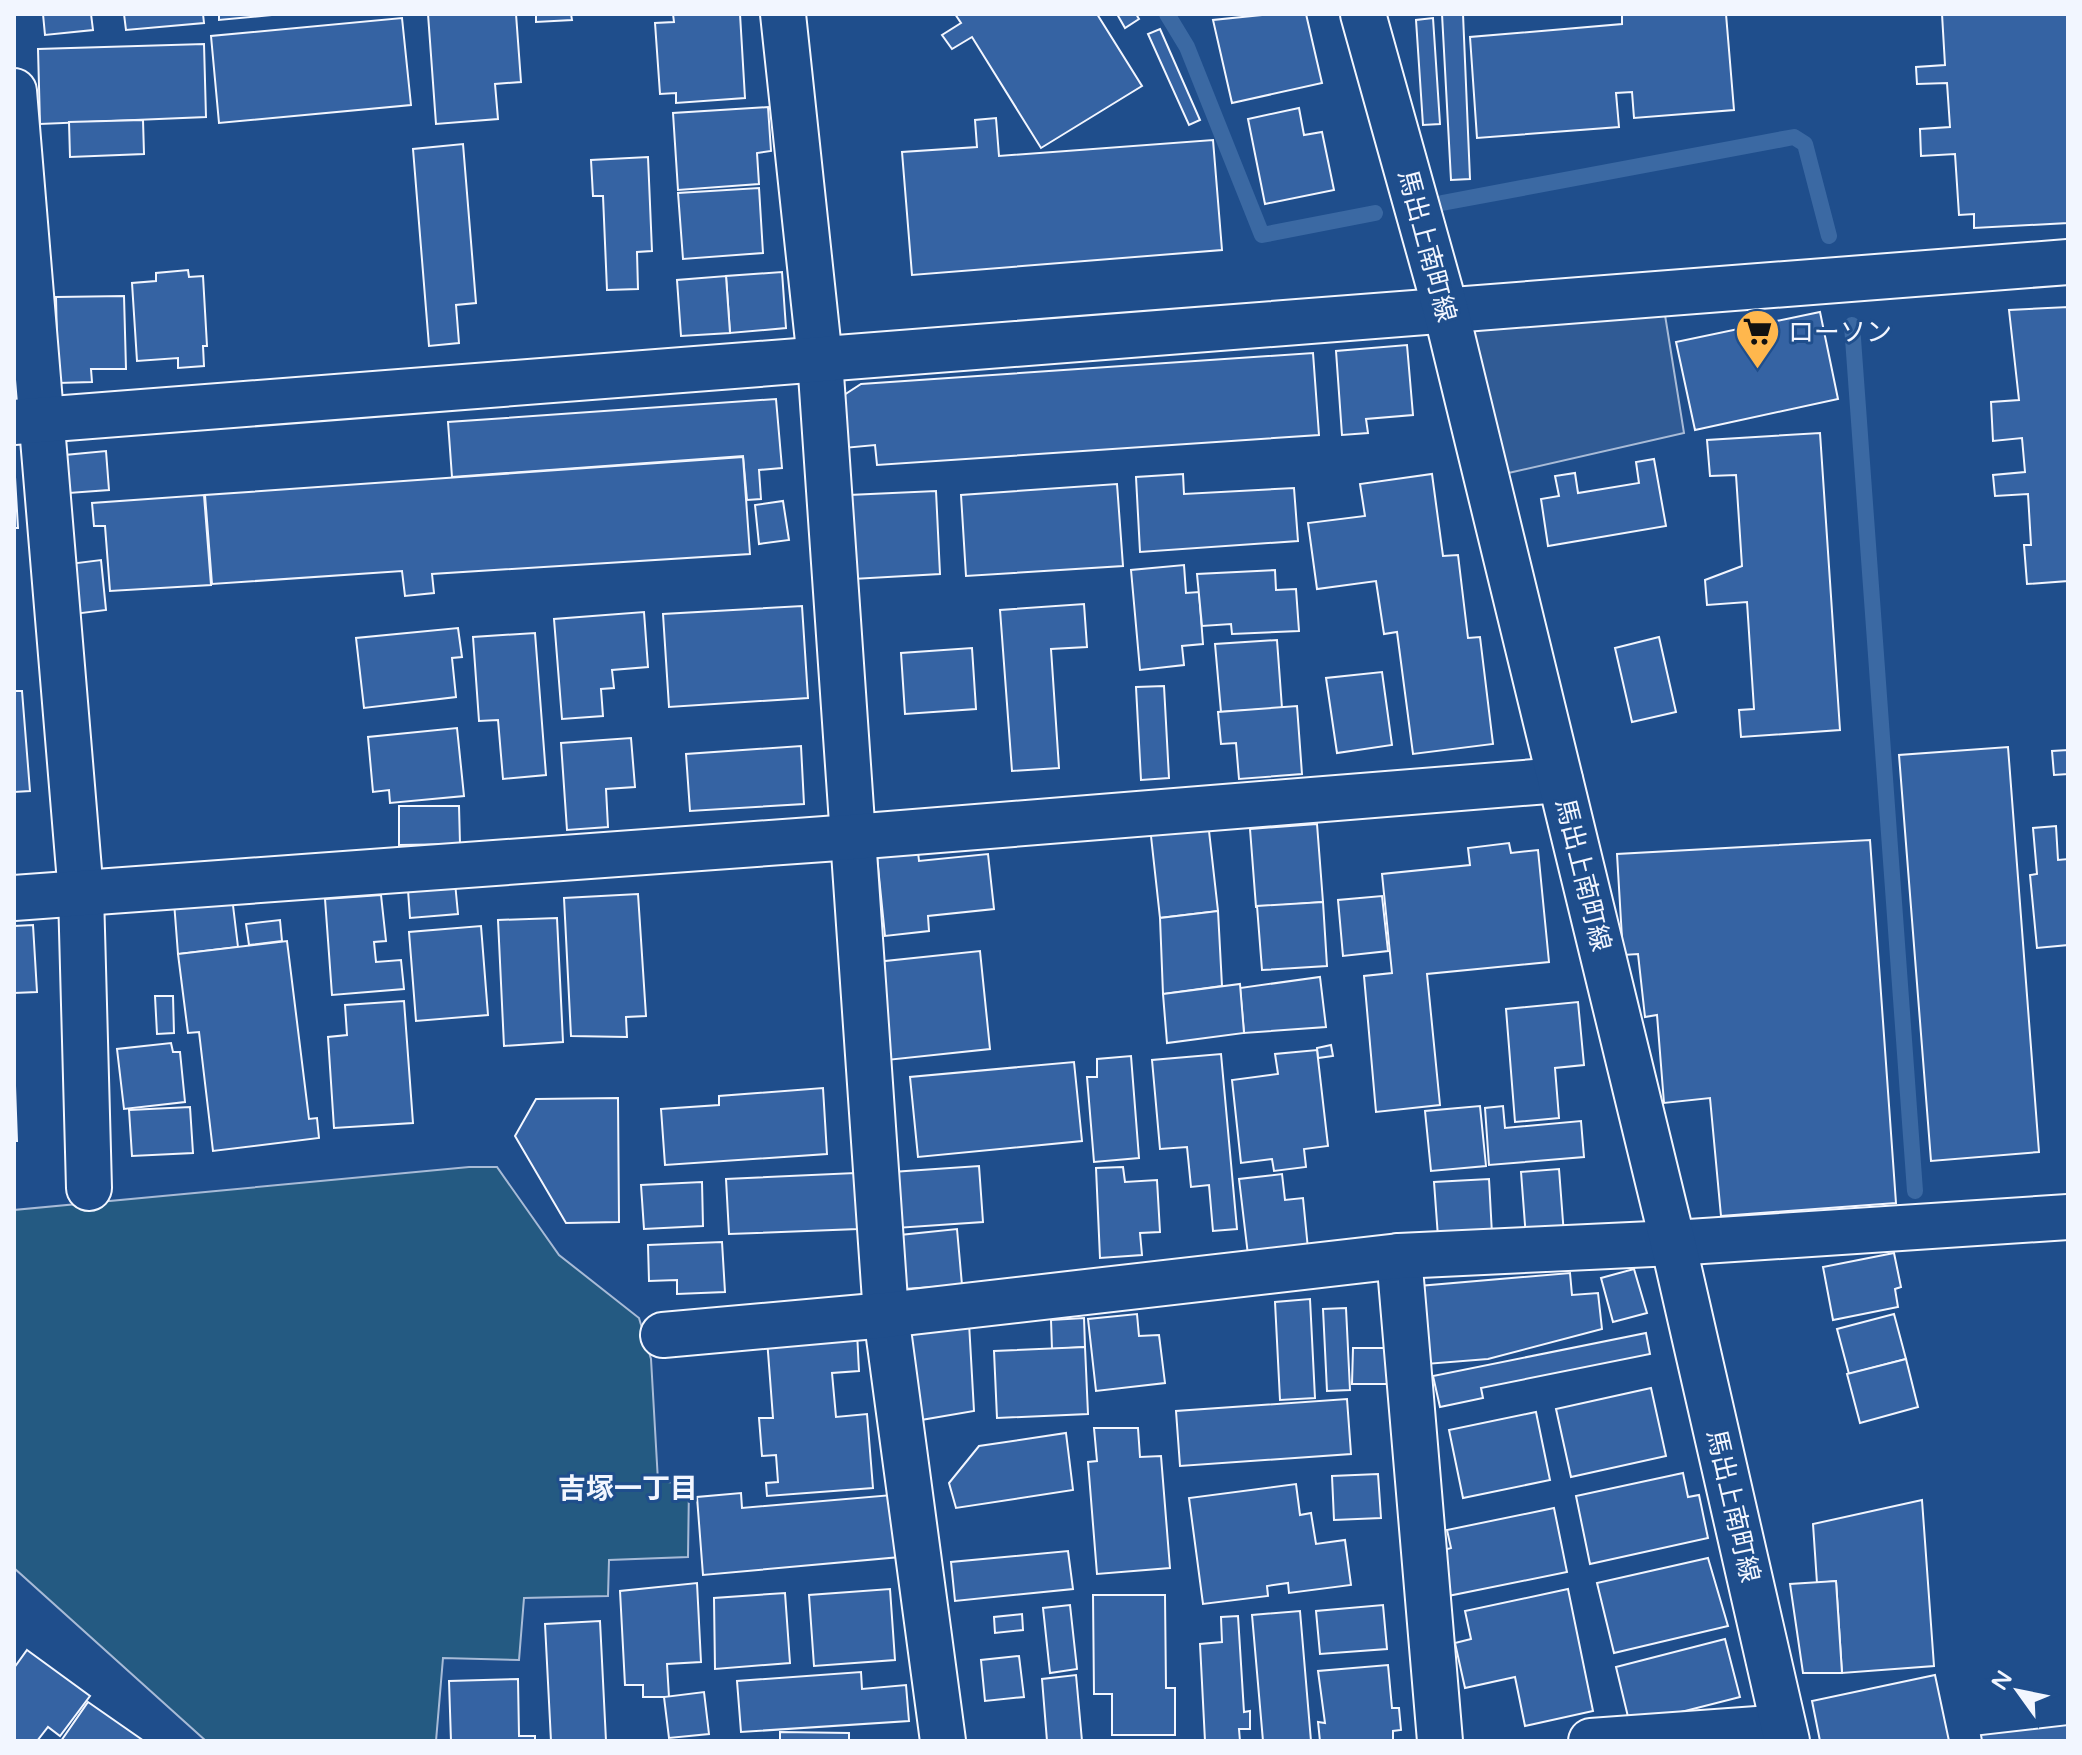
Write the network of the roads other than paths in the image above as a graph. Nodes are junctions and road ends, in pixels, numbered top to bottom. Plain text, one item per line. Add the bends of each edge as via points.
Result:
1 (783, 14) edge
2 (1363, 14) edge
3 (14, 91) edge
4 (2068, 262) edge
5 (1446, 311) junction
6 (820, 360) junction
7 (27, 421) edge
8 (1560, 780) junction
9 (852, 837) junction
10 (81, 894) junction
11 (14, 898) edge
12 (89, 1188) dead end
13 (2068, 1217) edge
14 (1673, 1243) junction
15 (1399, 1256) junction
16 (886, 1315) junction
17 (663, 1335) dead end
18 (1785, 1734) edge
19 (943, 1741) edge
20 (1440, 1741) edge
21 (1591, 1741) edge

1 - 6 street
2 - 5 street, 馬出上南町線
3 - 7 street
4 - 5 street
5 - 6 street
5 - 8 street, 馬出上南町線
6 - 7 street
6 - 9 street
7 - 10 street
8 - 9 street
8 - 14 street, 馬出上南町線
9 - 10 street
9 - 16 street
10 - 11 street
10 - 12 street
13 - 14 street
14 - 15 street
14 - 18 street, 馬出上南町線
15 - 16 street
15 - 20 street
16 - 17 street
16 - 19 street
18 - 21 street

